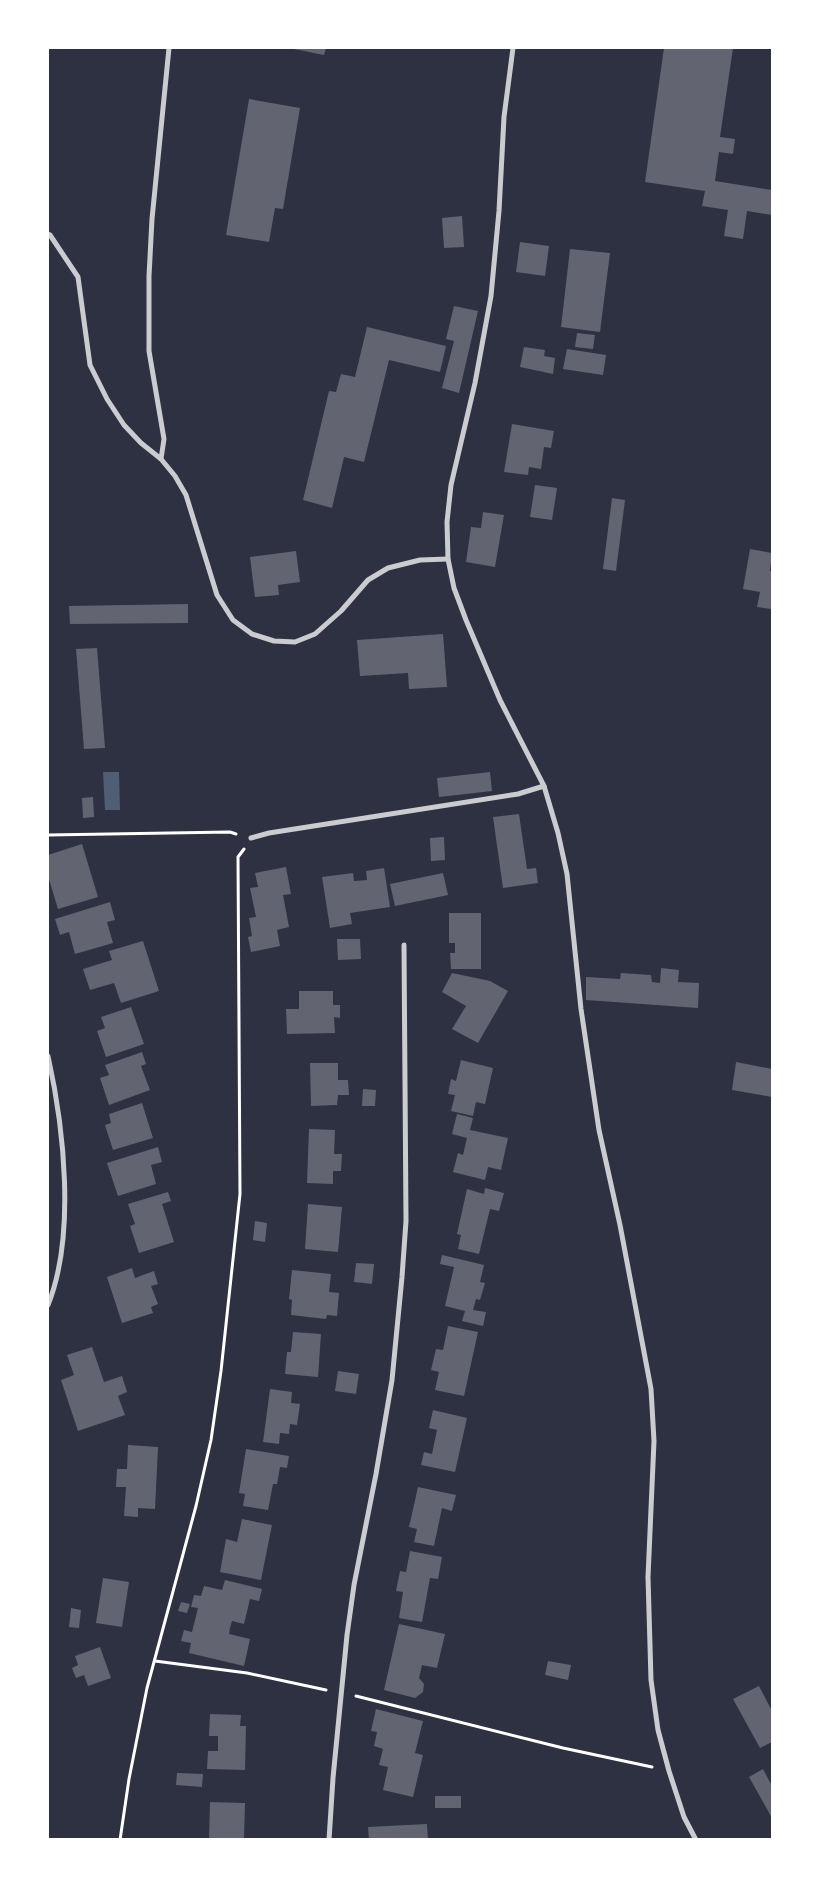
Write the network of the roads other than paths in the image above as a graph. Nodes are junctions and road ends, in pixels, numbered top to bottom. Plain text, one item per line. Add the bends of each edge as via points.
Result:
1 (169, 48) edge
2 (513, 48) edge
3 (48, 234) edge
4 (161, 459) junction
5 (448, 558) junction
6 (544, 786) junction
7 (251, 838) road end
8 (404, 945) dead end
9 (48, 1056) edge
10 (48, 1305) edge
11 (329, 1840) edge
12 (696, 1840) edge

1 - 4 street via 149,276 150,351 164,439
2 - 5 street via 504,117 491,296 451,485
3 - 4 street via 78,278 90,365 107,399 124,425
4 - 5 street via 186,495 217,595 232,620 252,634 274,641 295,642 315,634 368,580 388,568 420,560
5 - 6 street via 454,588 466,620 500,700
6 - 7 street via 518,794
6 - 12 street via 567,874 581,1009 599,1130 651,1389 654,1441 648,1577 650,1680 658,1730 669,1770 684,1817
8 - 11 street via 406,1221 402,1276 392,1380 354,1586 341,1691
9 - 10 street via 62,1143 64,1184 58,1269

